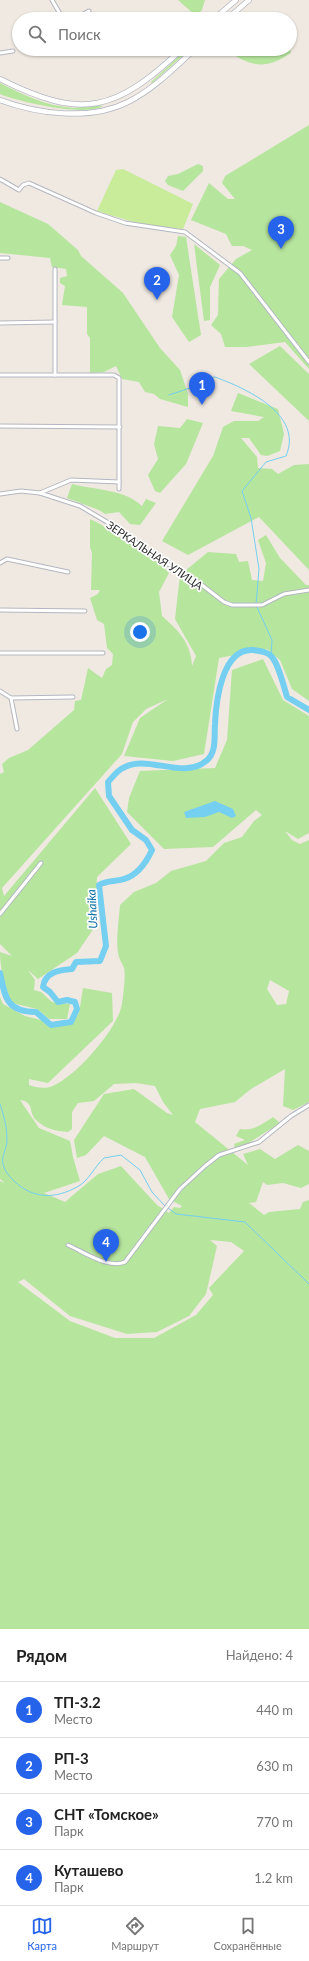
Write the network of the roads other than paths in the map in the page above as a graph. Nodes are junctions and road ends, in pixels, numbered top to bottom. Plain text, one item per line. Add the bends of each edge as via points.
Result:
1 (52, 0) edge
2 (236, 0) edge
3 (249, 0) edge
4 (59, 12) edge
5 (222, 12) edge
6 (235, 12) edge
7 (12, 51) dead end
8 (0, 53) edge
9 (174, 56) edge
10 (187, 56) edge
11 (0, 79) edge
12 (124, 94) junction
13 (0, 100) edge
14 (104, 102) junction
15 (128, 102) junction
16 (106, 110) junction
17 (0, 179) edge
18 (0, 258) edge
19 (8, 258) dead end
20 (55, 269) dead end
21 (55, 322) junction
22 (0, 323) edge
23 (309, 362) edge
24 (0, 375) edge
25 (55, 375) junction
26 (0, 426) edge
27 (120, 427) junction
28 (119, 482) junction
29 (119, 489) dead end
30 (40, 493) junction
31 (0, 494) edge
32 (0, 563) edge
33 (68, 572) dead end
34 (309, 590) edge
35 (0, 610) edge
36 (85, 611) dead end
37 (0, 653) edge
38 (103, 653) dead end
39 (0, 691) edge
40 (11, 698) junction
41 (73, 698) dead end
42 (17, 729) dead end
43 (40, 863) dead end
44 (0, 914) edge
45 (309, 1105) edge
46 (68, 1245) dead end

1 - 4 street
2 - 5 street
3 - 6 street
7 - 8 street
9 - 12 street via 153,76
10 - 15 street via 158,83
11 - 14 street via 50,101 81,104
12 - 14 street
12 - 15 street
13 - 16 street via 55,112
14 - 16 street
15 - 16 street
17 - 23 street via 19,190 29,183 96,214 125,224 185,232 240,273
18 - 19 street
20 - 21 street
21 - 22 street
21 - 25 street
24 - 25 street
25 - 27 street via 114,375 119,378
26 - 27 street
27 - 28 street
28 - 29 street
28 - 30 street via 71,480
30 - 31 street, ЗЕРКАЛЬНАЯ УЛИЦА via 20,491
30 - 34 street, ЗЕРКАЛЬНАЯ УЛИЦА via 91,512 232,605 262,605 284,594
32 - 33 street via 7,559
35 - 36 street
37 - 38 street
39 - 40 street
40 - 41 street
40 - 42 street
43 - 44 street
45 - 46 street via 259,1142 219,1155 205,1166 180,1189 125,1262 105,1263

